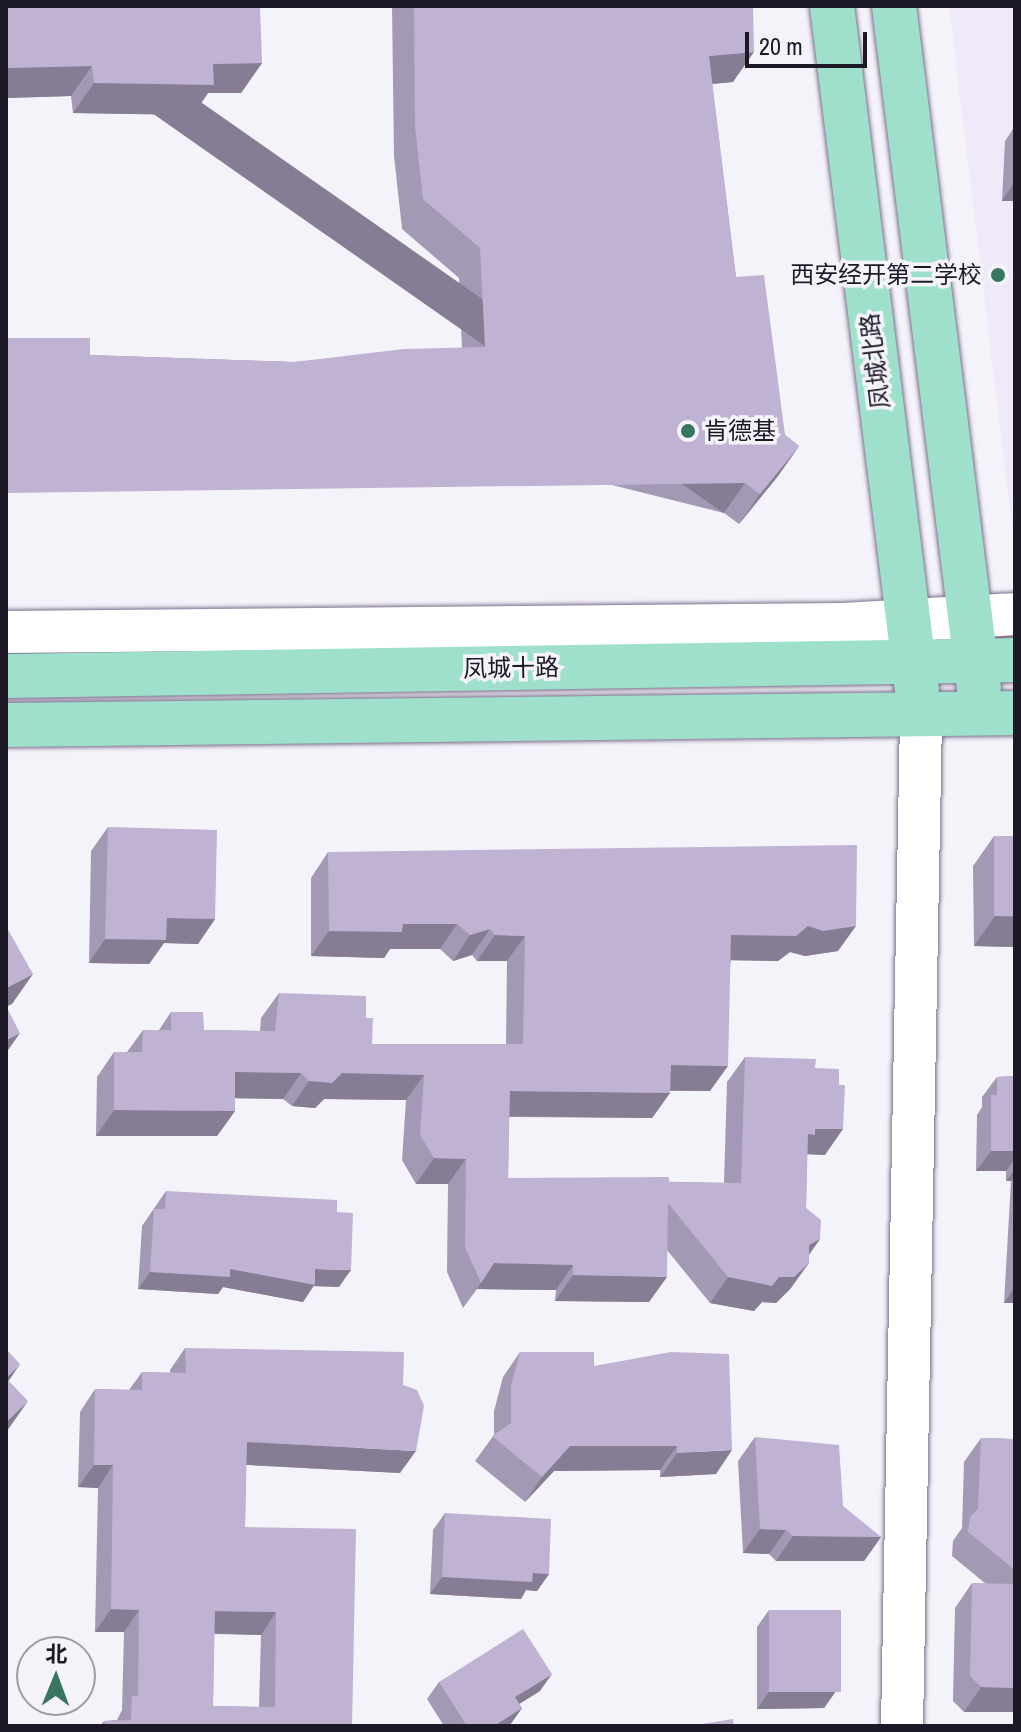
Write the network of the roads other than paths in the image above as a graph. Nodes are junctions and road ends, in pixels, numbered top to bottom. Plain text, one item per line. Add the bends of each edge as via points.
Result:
1 (832, 6) edge
2 (894, 6) edge
3 (1015, 614) edge
4 (968, 616) junction
5 (6, 632) edge
6 (910, 641) junction
7 (996, 661) edge
8 (6, 676) edge
9 (998, 714) edge
10 (921, 716) junction
11 (6, 725) edge
12 (902, 1726) edge

1 - 6 main road, 凤城北路
2 - 4 main road
3 - 4 street
4 - 6 street
4 - 7 main road
5 - 6 street
6 - 7 main road, 凤城十路
6 - 8 main road, 凤城十路
6 - 10 main road, 凤城北路
7 - 9 main road
9 - 10 main road
10 - 11 main road
10 - 12 street

